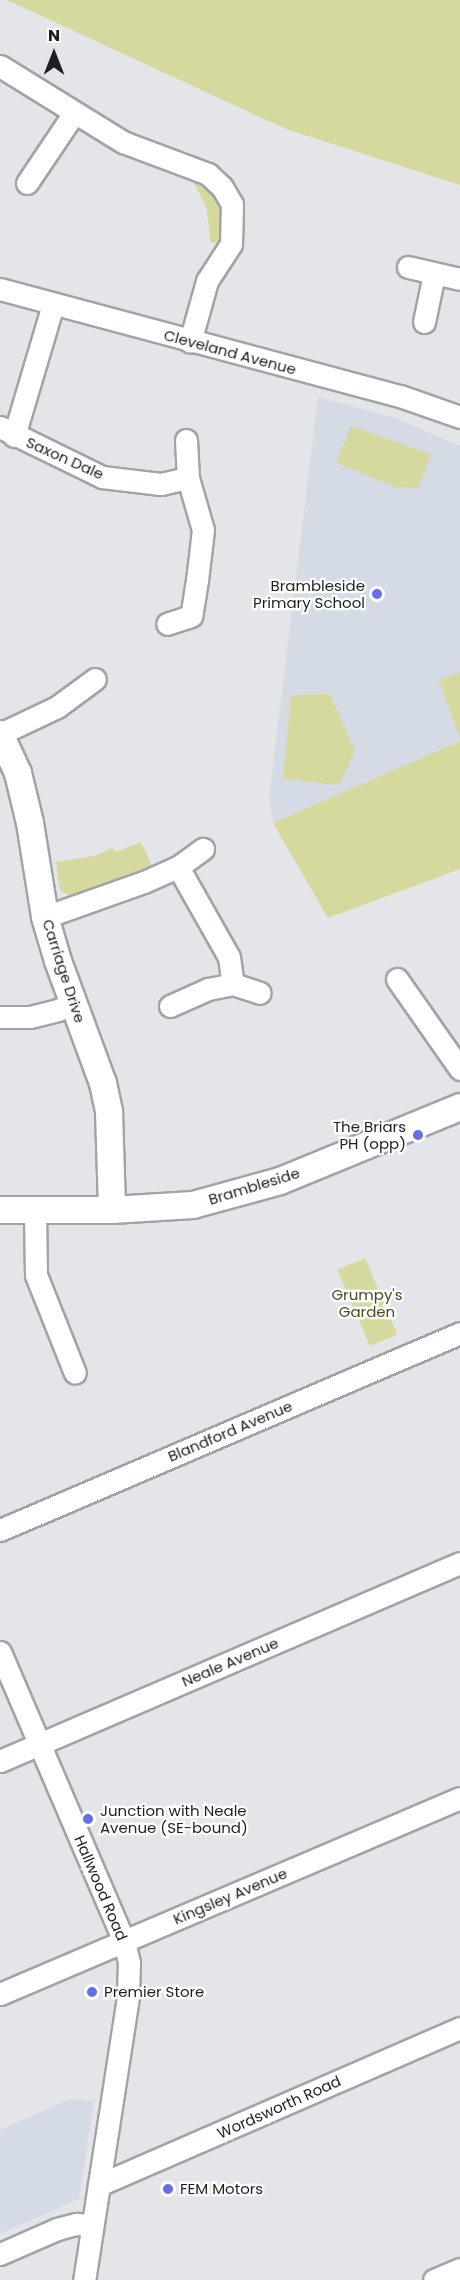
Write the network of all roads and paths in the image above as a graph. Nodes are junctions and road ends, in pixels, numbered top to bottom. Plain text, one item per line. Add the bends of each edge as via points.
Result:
1 (0, 66) edge
2 (74, 113) junction
3 (27, 183) dead end
4 (408, 267) dead end
5 (434, 274) junction
6 (460, 279) edge
7 (0, 289) edge
8 (53, 304) junction
9 (424, 322) dead end
10 (189, 342) junction
11 (460, 417) edge
12 (7, 431) edge
13 (186, 440) dead end
14 (188, 478) junction
15 (168, 624) dead end
16 (95, 678) dead end
17 (0, 734) edge
18 (203, 849) dead end
19 (178, 867) junction
20 (45, 917) junction
21 (397, 978) dead end
22 (233, 984) junction
23 (260, 993) dead end
24 (73, 1002) junction
25 (170, 1006) dead end
26 (0, 1017) edge
27 (460, 1069) edge
28 (460, 1107) edge
29 (0, 1210) edge
30 (112, 1210) junction
31 (35, 1212) junction
32 (460, 1333) edge
33 (75, 1372) dead end
34 (0, 1530) edge
35 (460, 1563) edge
36 (0, 1652) edge
37 (40, 1744) junction
38 (0, 1761) edge
39 (460, 1798) edge
40 (124, 1941) junction
41 (0, 1994) edge
42 (460, 2028) edge
43 (99, 2185) junction
44 (92, 2225) junction
45 (0, 2254) edge
46 (460, 2269) edge
47 (84, 2280) edge
48 (434, 2280) edge

1 - 2 street
2 - 3 street
2 - 10 street via 123,142 208,174 232,204 231,244 207,281
4 - 5 street
5 - 6 street
5 - 9 street
7 - 8 street, Cleveland Avenue
8 - 10 street, Cleveland Avenue
8 - 12 street, Saxon Dale
10 - 11 street, Cleveland Avenue via 400,396
12 - 14 street, Saxon Dale via 102,477 161,484
13 - 14 street
14 - 15 street via 203,530 197,580 191,616
16 - 17 street via 57,706
17 - 20 street, Carriage Drive via 18,773
18 - 19 street
19 - 20 street
19 - 22 street via 229,957
20 - 24 street, Carriage Drive
21 - 27 street
22 - 23 street
22 - 25 street via 208,989
24 - 26 street via 30,1017
24 - 30 street, Carriage Drive via 103,1083 109,1112
28 - 30 street, Brambleside via 245,1192 193,1204
29 - 31 street, Brambleside
30 - 31 street, Brambleside
31 - 33 street via 36,1275
32 - 34 street, Blandford Avenue
35 - 37 street, Neale Avenue
36 - 37 street, Hallwood Road
37 - 38 street, Neale Avenue
37 - 40 street, Hallwood Road
39 - 40 street, Kingsley Avenue
40 - 41 street, Kingsley Avenue
40 - 43 street, Hallwood Road via 130,1982
42 - 43 street, Wordsworth Road
43 - 44 street, Hallwood Road
44 - 45 street via 57,2229
44 - 47 street, Hallwood Road
46 - 48 street

